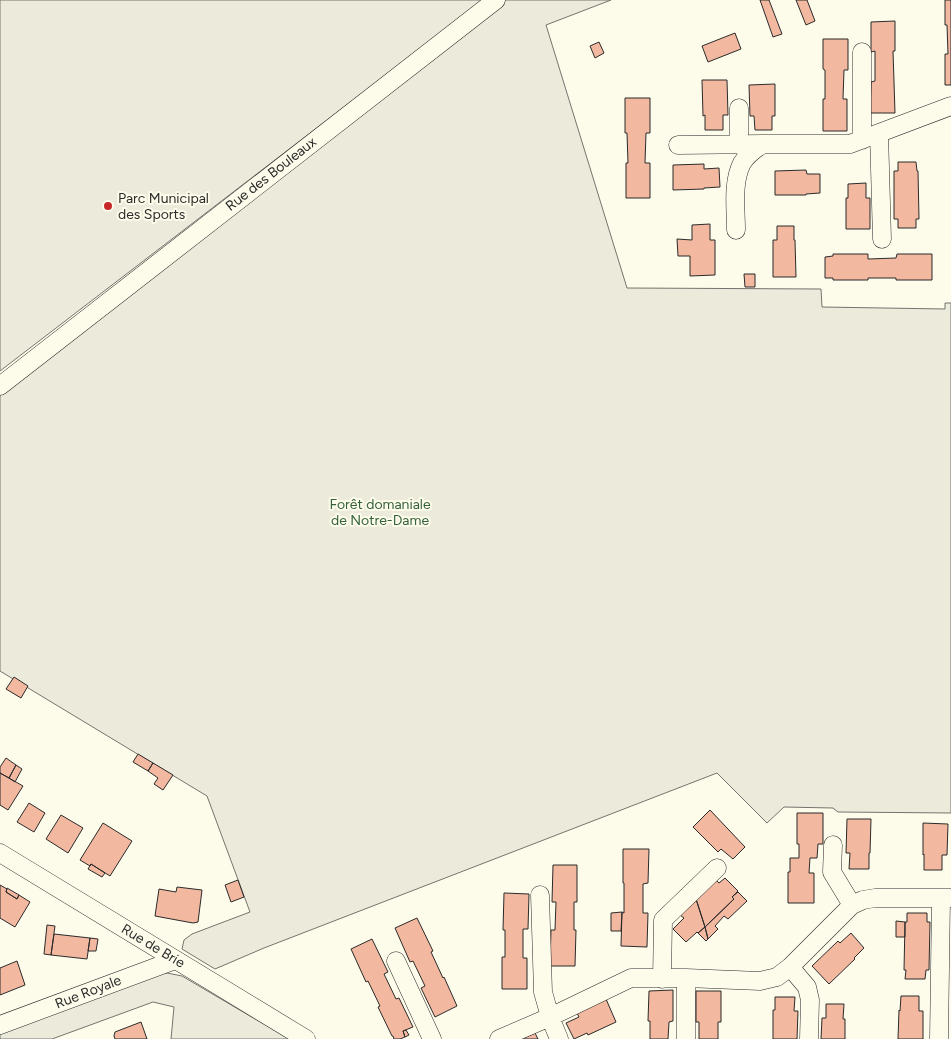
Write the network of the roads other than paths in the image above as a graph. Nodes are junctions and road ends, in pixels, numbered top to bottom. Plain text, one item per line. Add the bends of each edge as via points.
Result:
1 (496, 0) edge
2 (862, 52) dead end
3 (951, 106) edge
4 (739, 108) dead end
5 (879, 133) junction
6 (862, 140) junction
7 (763, 144) junction
8 (678, 145) dead end
9 (739, 145) junction
10 (736, 230) dead end
11 (882, 239) dead end
12 (0, 386) edge
13 (833, 846) dead end
14 (0, 853) edge
15 (717, 868) dead end
16 (540, 895) dead end
17 (946, 898) edge
18 (852, 906) junction
19 (175, 960) junction
20 (396, 961) dead end
21 (790, 967) junction
22 (662, 978) junction
23 (686, 978) junction
24 (550, 1017) junction
25 (0, 1025) edge
26 (306, 1039) edge
27 (432, 1039) edge
28 (499, 1039) edge
29 (559, 1039) edge
30 (686, 1039) edge
31 (809, 1039) edge
32 (939, 1039) edge

1 - 12 street, Rue des Bouleaux
2 - 6 street
3 - 5 street
4 - 9 street
5 - 6 street
5 - 11 street
6 - 7 street via 850,144
7 - 9 street
7 - 10 street via 743,162 736,182
8 - 9 street
13 - 18 street via 832,872
14 - 19 street, Rue de Brie
15 - 22 street via 663,920
16 - 24 street via 543,992
17 - 18 street via 875,898
17 - 32 street
18 - 21 street
19 - 25 street, Rue Royale
19 - 26 street, Rue de Brie
20 - 27 street
21 - 23 street via 777,977 760,981
21 - 31 street via 807,987
22 - 23 street
22 - 24 street via 631,978
23 - 30 street
24 - 28 street
24 - 29 street

